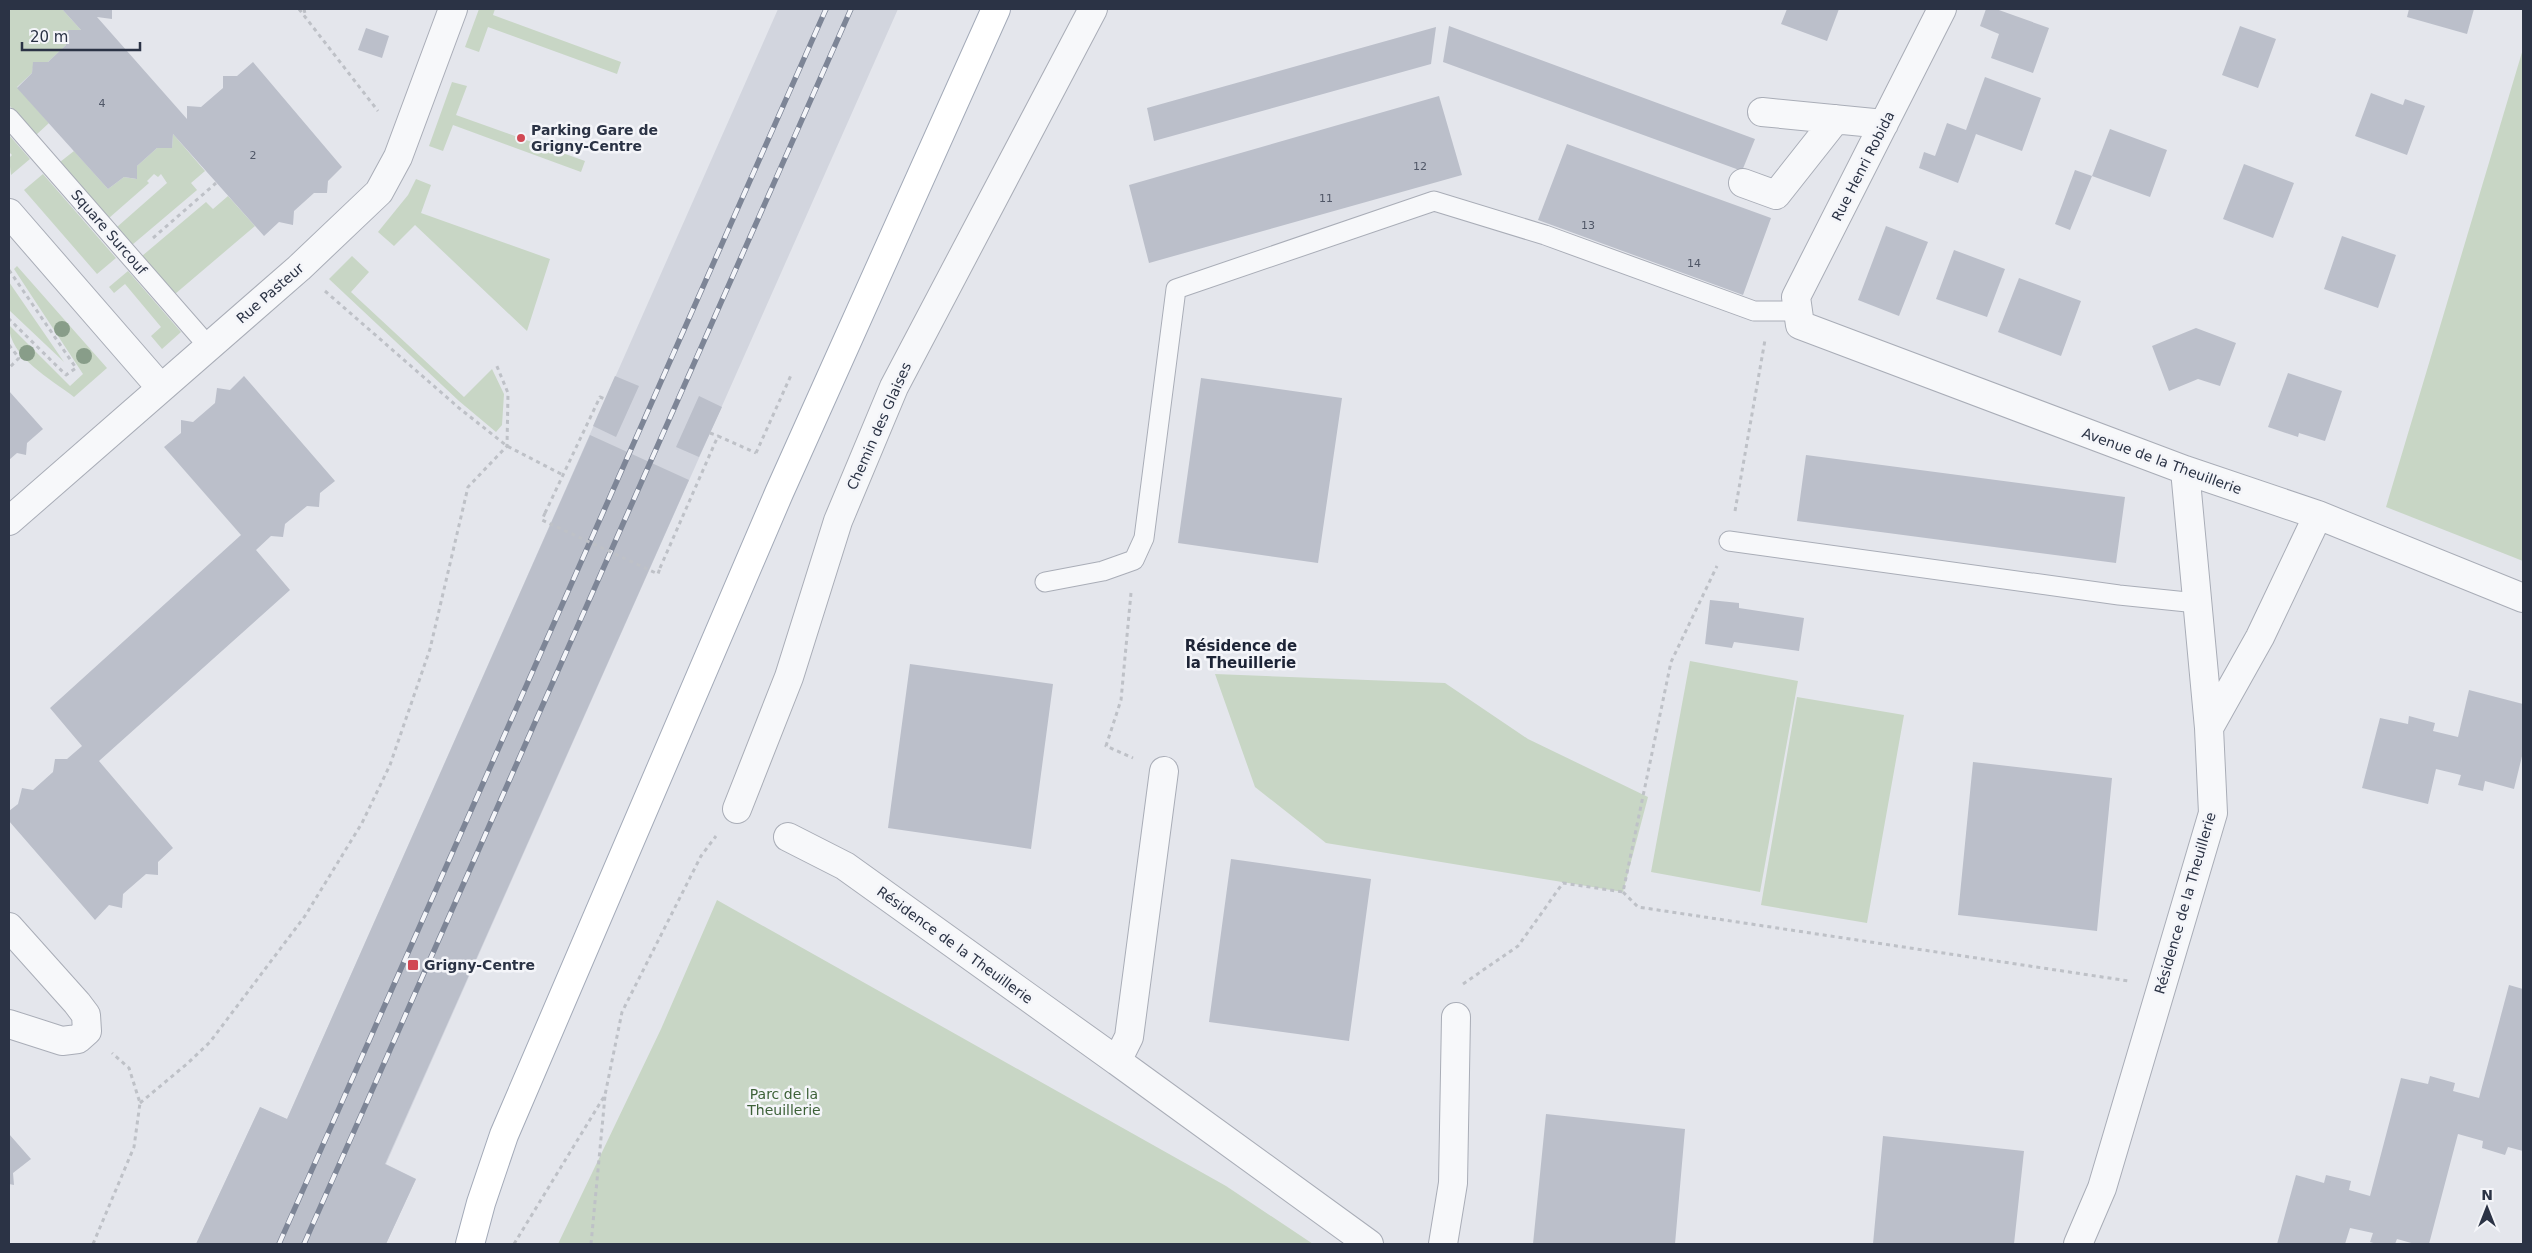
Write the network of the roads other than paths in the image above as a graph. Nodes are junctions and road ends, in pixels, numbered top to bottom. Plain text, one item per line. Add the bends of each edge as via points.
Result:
1 (453, 9) edge
2 (996, 9) edge
3 (1093, 9) edge
4 (1942, 9) edge
5 (1762, 112) dead end
6 (9, 118) edge
7 (1836, 120) junction
8 (1884, 124) junction
9 (1743, 183) dead end
10 (9, 213) edge
11 (1799, 318) junction
12 (210, 347) junction
13 (161, 388) junction
14 (2185, 470) junction
15 (2318, 515) junction
16 (9, 521) edge
17 (1730, 541) road end
18 (1045, 582) dead end
19 (2523, 598) edge
20 (2198, 603) junction
21 (2209, 728) junction
22 (1164, 771) road end
23 (736, 809) road end
24 (788, 837) dead end
25 (9, 927) edge
26 (1456, 1017) road end
27 (9, 1024) edge
28 (1117, 1061) junction
29 (470, 1244) edge
30 (1369, 1244) edge
31 (1443, 1244) edge
32 (2078, 1244) edge

1 - 12 street, Rue Pasteur via 404,144 379,192
2 - 29 main road via 779,492 504,1135
3 - 23 street, Chemin des Glaises via 894,387 838,521 789,677
4 - 8 street, Rue Henri Robida
5 - 7 street
6 - 12 lane, Square Surcouf
7 - 8 street
7 - 9 street via 1776,195
8 - 11 street, Rue Henri Robida via 1796,297
10 - 13 street
11 - 14 street, Avenue de la Theuillerie
11 - 18 lane via 1754,311 1545,235 1434,201 1176,289 1144,538 1134,560 1103,571
12 - 13 street, Rue Pasteur
13 - 16 street, Rue Pasteur
14 - 15 street, Avenue de la Theuillerie
14 - 20 street, Résidence de la Theuillerie
15 - 19 street, Avenue de la Theuillerie
15 - 21 street via 2260,637
17 - 20 lane
20 - 21 street, Résidence de la Theuillerie
21 - 32 street, Résidence de la Theuillerie via 2212,813 2102,1188
22 - 28 street via 1129,1037
24 - 28 street, Résidence de la Theuillerie via 845,866
25 - 27 street via 77,1003 86,1015 87,1031 78,1039 62,1041
26 - 31 street via 1452,1183
28 - 30 street, Résidence de la Theuillerie

